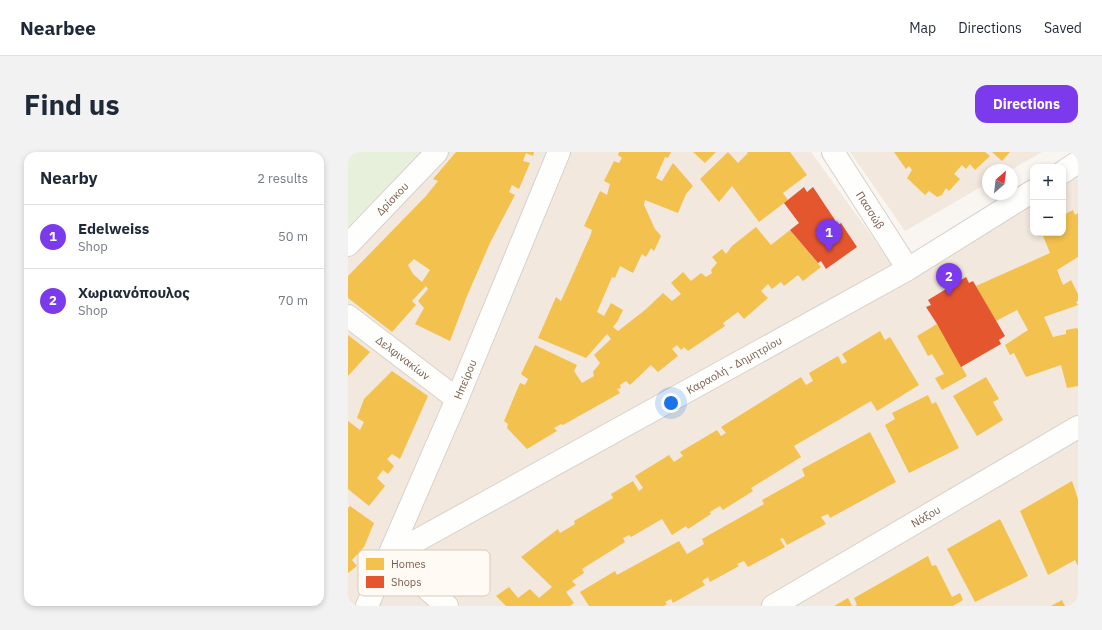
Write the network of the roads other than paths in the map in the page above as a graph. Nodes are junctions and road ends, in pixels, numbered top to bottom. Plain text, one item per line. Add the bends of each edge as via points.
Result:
1 (437, 152) edge
2 (559, 152) edge
3 (832, 152) edge
4 (1078, 162) edge
5 (1066, 170) edge
6 (1030, 193) edge
7 (348, 245) edge
8 (908, 269) junction
9 (348, 316) edge
10 (457, 399) junction
11 (1078, 427) edge
12 (392, 550) edge
13 (400, 550) edge
14 (371, 596) edge
15 (435, 596) edge
16 (367, 606) edge
17 (447, 606) edge
18 (773, 606) edge

1 - 7 street, Δρίσκου
2 - 10 street, Ηπείρου
3 - 8 street, Πασσώβ
4 - 5 street
6 - 8 street, Καραολή - Δημητρίου
8 - 13 street, Καραολή - Δημητρίου
9 - 10 street, Δελφινακίων
10 - 12 street, Ηπείρου
11 - 18 street, Νάξου
14 - 16 street, Ηπείρου
15 - 17 street

